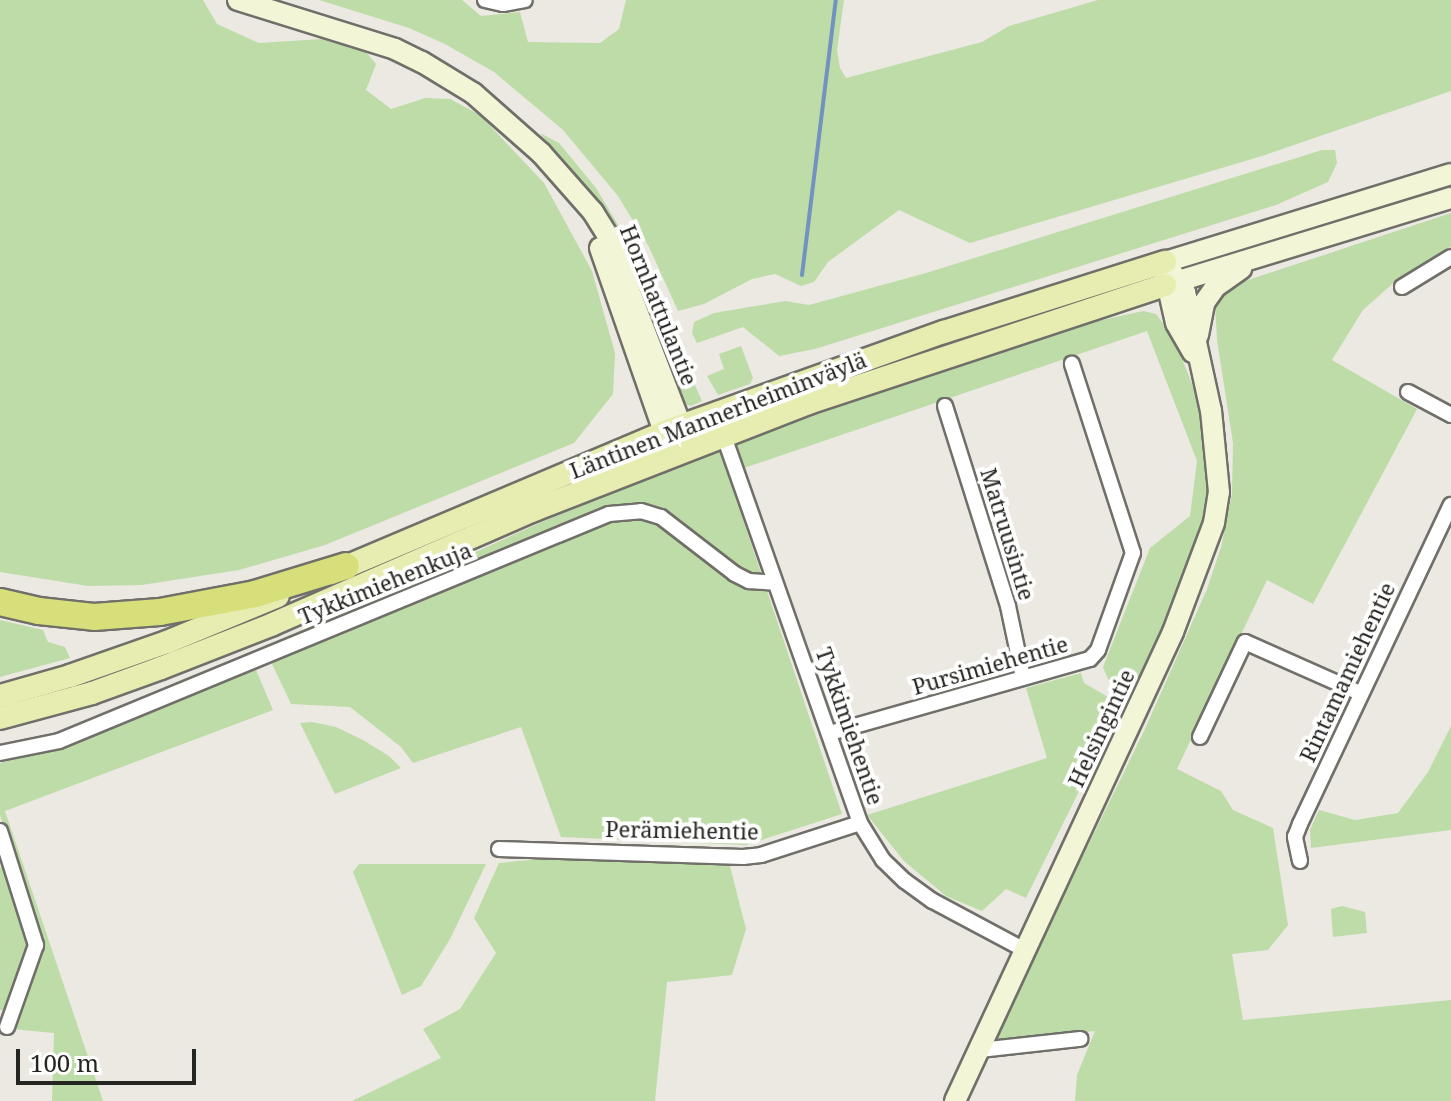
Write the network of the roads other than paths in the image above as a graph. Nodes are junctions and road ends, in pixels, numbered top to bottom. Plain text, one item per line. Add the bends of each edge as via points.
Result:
1 (238, 0) edge
2 (485, 0) edge
3 (525, 0) edge
4 (1451, 174) edge
5 (1451, 198) edge
6 (1262, 256) junction
7 (1451, 257) edge
8 (1165, 262) junction
9 (1173, 283) junction
10 (1402, 287) dead end
11 (1196, 339) junction
12 (1197, 360) junction
13 (1072, 364) dead end
14 (1408, 392) dead end
15 (945, 406) dead end
16 (1451, 415) edge
17 (672, 429) junction
18 (727, 445) dead end
19 (681, 451) junction
20 (1451, 505) edge
21 (346, 566) junction
22 (775, 583) junction
23 (0, 602) edge
24 (1023, 677) junction
25 (1360, 693) junction
26 (0, 696) edge
27 (0, 718) edge
28 (830, 733) junction
29 (1200, 737) dead end
30 (0, 753) edge
31 (860, 823) junction
32 (0, 831) edge
33 (499, 849) dead end
34 (1300, 861) dead end
35 (1023, 949) junction
36 (7, 1027) dead end
37 (1080, 1039) dead end
38 (980, 1050) junction
39 (955, 1101) edge

1 - 17 main road, Hornhattulantie via 395,49 473,93 519,131 593,212 609,238
2 - 3 street
4 - 8 main road, Läntinen Mannerheiminväylä
5 - 6 main road, Läntinen Mannerheiminväylä
6 - 9 main road, Läntinen Mannerheiminväylä
6 - 11 main road, Helsingintie via 1215,287 1204,303
7 - 10 street
8 - 9 main road, Helsingintie
8 - 17 main road, Läntinen Mannerheiminväylä via 944,332
9 - 11 main road, Helsingintie
9 - 12 main road, Helsingintie via 1176,323
9 - 19 main road, Läntinen Mannerheiminväylä via 910,368
11 - 12 main road, Helsingintie
12 - 35 main road, Helsingintie via 1218,456 1214,523 1173,632
13 - 24 street, Pursimiehentie via 1131,540 1132,563 1090,659
14 - 16 street
15 - 24 street, Matruusintie via 1008,606
17 - 19 main road, Hornhattulantie
17 - 21 main road, Läntinen Mannerheiminväylä
18 - 22 street, Tykkimiehentie
19 - 27 main road, Läntinen Mannerheiminväylä via 161,668
20 - 25 street, Rintamamiehentie
21 - 23 highway via 255,594 160,612 94,617
21 - 26 main road, Läntinen Mannerheiminväylä via 167,642
22 - 28 street, Tykkimiehentie
22 - 30 street, Tykkimiehenkuja via 735,574 661,517 641,511 609,514 59,741
24 - 28 street, Pursimiehentie
25 - 29 street via 1245,642
25 - 34 street, Rintamamiehentie via 1295,837
28 - 31 street, Tykkimiehentie
31 - 33 street, Perämiehentie via 743,857
31 - 35 street, Tykkimiehentie via 883,860 905,881
32 - 36 street via 36,945
35 - 38 main road, Helsingintie
37 - 38 street
38 - 39 main road, Helsingintie

